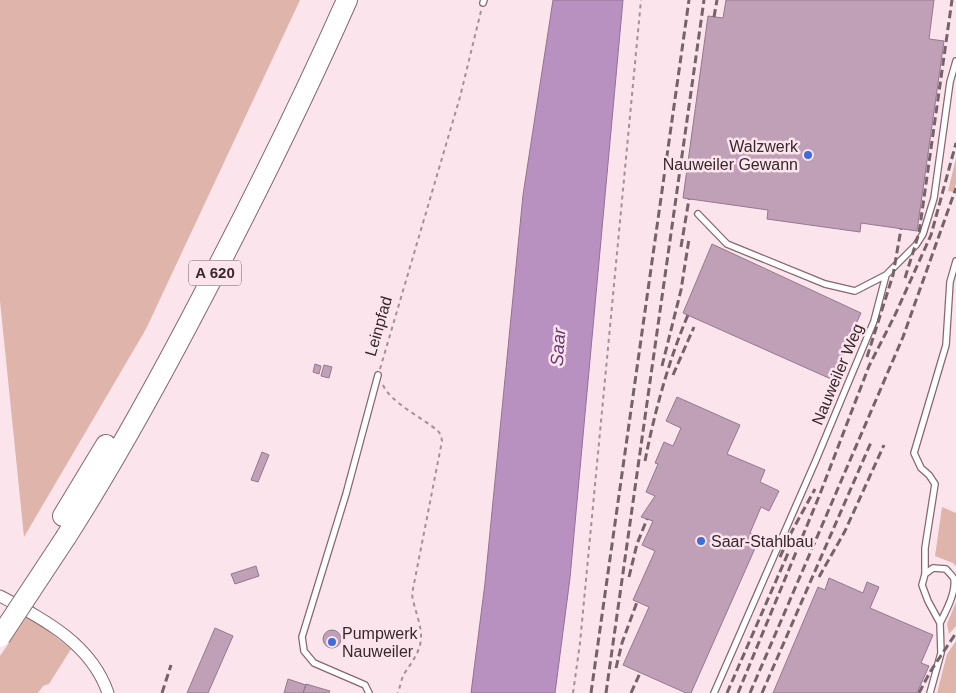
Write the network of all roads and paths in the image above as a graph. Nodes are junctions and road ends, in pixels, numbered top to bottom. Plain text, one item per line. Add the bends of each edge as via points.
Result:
1 (333, 0) edge
2 (347, 0) edge
3 (641, 0) edge
4 (484, 2) edge
5 (956, 61) edge
6 (698, 214) dead end
7 (956, 261) edge
8 (886, 275) junction
9 (378, 376) junction
10 (60, 533) junction
11 (925, 574) junction
12 (0, 596) edge
13 (0, 614) edge
14 (940, 623) junction
15 (0, 637) edge
16 (108, 693) edge
17 (369, 693) edge
18 (398, 693) edge
19 (574, 693) edge
20 (714, 693) edge
21 (930, 693) edge

1 - 10 highway, A 620 via 233,213
2 - 10 highway, A 620 via 293,119 189,323 101,481
3 - 19 path
4 - 9 path, Leinpfad via 460,97
5 - 8 lane via 930,216 916,245
6 - 8 lane via 727,244 824,284 855,291
7 - 11 lane via 950,282 946,345 914,453 921,468 935,484 925,548
8 - 20 lane, Nauweiler Weg via 874,321
9 - 17 lane via 302,637 304,651 314,663 365,685
9 - 18 path, Leinpfad via 385,391 438,431 442,441 412,594 421,631 420,646
10 - 13 highway, A 620
10 - 15 highway, A 620, bridge
11 - 14 lane via 922,586
11 - 14 lane via 933,568 946,570 954,579 952,600
12 - 16 street via 35,615 77,645 93,662
14 - 21 lane via 941,653

